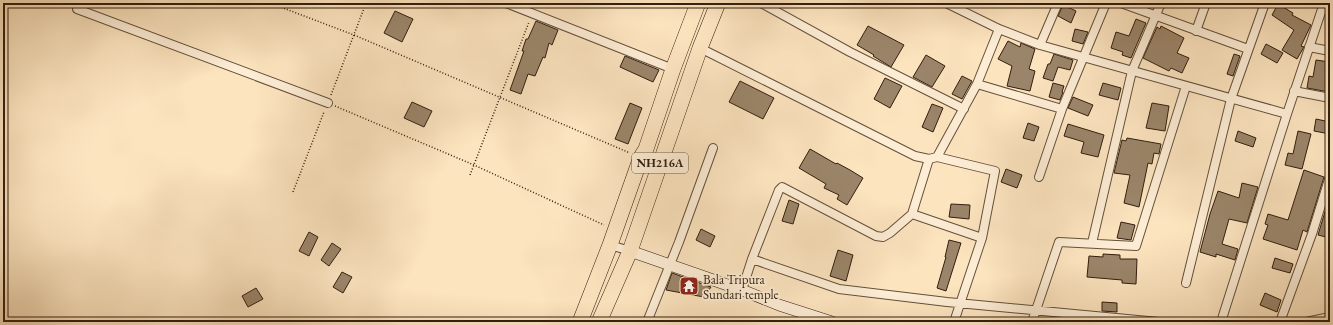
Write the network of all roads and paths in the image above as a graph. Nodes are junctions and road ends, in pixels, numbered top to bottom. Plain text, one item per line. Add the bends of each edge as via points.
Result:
1 (77, 3) edge
2 (270, 3) edge
3 (506, 3) edge
4 (698, 3) edge
5 (718, 3) edge
6 (761, 3) edge
7 (946, 3) edge
8 (1058, 3) edge
9 (1106, 3) edge
10 (1120, 3) edge
11 (1161, 3) edge
12 (1206, 3) edge
13 (1266, 3) edge
14 (1324, 3) edge
15 (532, 13) junction
16 (1156, 16) junction
17 (999, 29) junction
18 (1196, 31) junction
19 (1040, 45) junction
20 (1309, 47) junction
21 (700, 48) junction
22 (1248, 49) junction
23 (1330, 51) edge
24 (1082, 58) junction
25 (673, 69) junction
26 (1132, 71) junction
27 (977, 84) junction
28 (1186, 86) junction
29 (1294, 91) junction
30 (500, 98) junction
31 (1330, 98) edge
32 (1231, 99) junction
33 (328, 103) joint
34 (964, 109) junction
35 (1062, 109) junction
36 (1286, 114) junction
37 (713, 148) dead end
38 (641, 157) junction
39 (933, 158) junction
40 (474, 165) junction
41 (470, 175) dead end
42 (1039, 176) dead end
43 (1330, 176) edge
44 (912, 214) junction
45 (615, 230) junction
46 (982, 238) junction
47 (1092, 243) junction
48 (610, 245) junction
49 (630, 251) junction
50 (752, 259) junction
51 (670, 265) junction
52 (1186, 283) dead end
53 (742, 290) junction
54 (960, 303) junction
55 (1035, 311) junction
56 (1330, 317) edge
57 (580, 322) edge
58 (599, 322) edge
59 (647, 322) edge
60 (832, 322) edge
61 (954, 322) edge
62 (1032, 322) edge
63 (1159, 322) edge
64 (1222, 322) edge
65 (1280, 322) edge
66 (1306, 322) edge

1 - 33 street via 77,9
2 - 30 path via 354,35
3 - 15 street
4 - 25 highway, NH216A
5 - 21 highway, NH216A
6 - 34 street via 850,52
7 - 17 street
8 - 19 street
9 - 24 street
10 - 16 street
11 - 16 street
12 - 18 street
13 - 22 street
14 - 20 street
15 - 25 street
15 - 30 path
16 - 18 street
16 - 26 street
17 - 19 street
17 - 27 street
18 - 22 street
19 - 24 street
20 - 23 street
20 - 29 street
21 - 39 street via 915,156
21 - 49 highway, NH216A
22 - 32 street
24 - 26 street
24 - 35 street
25 - 38 highway, NH216A
26 - 28 street
26 - 47 street
27 - 34 street
27 - 35 street
28 - 32 street
28 - 47 street via 1136,246
29 - 31 street
29 - 36 street
30 - 38 path
30 - 40 path
32 - 36 street
32 - 52 street
33 - 40 path
34 - 39 street
35 - 42 street
36 - 64 street
37 - 51 street
38 - 45 highway, NH216A
39 - 44 street
39 - 46 street via 995,171
40 - 41 path
40 - 45 path
43 - 65 street
44 - 46 street
44 - 50 street via 890,233 876,236 782,187
45 - 48 highway, NH216A
46 - 54 street
47 - 55 street via 1059,242
48 - 49 street
48 - 57 highway, NH216A
49 - 51 main road
49 - 58 highway, NH216A
50 - 53 street
50 - 54 street via 839,289
51 - 53 main road
51 - 59 street
53 - 60 main road
54 - 55 street
54 - 61 street
55 - 62 street
55 - 63 street
56 - 66 street

